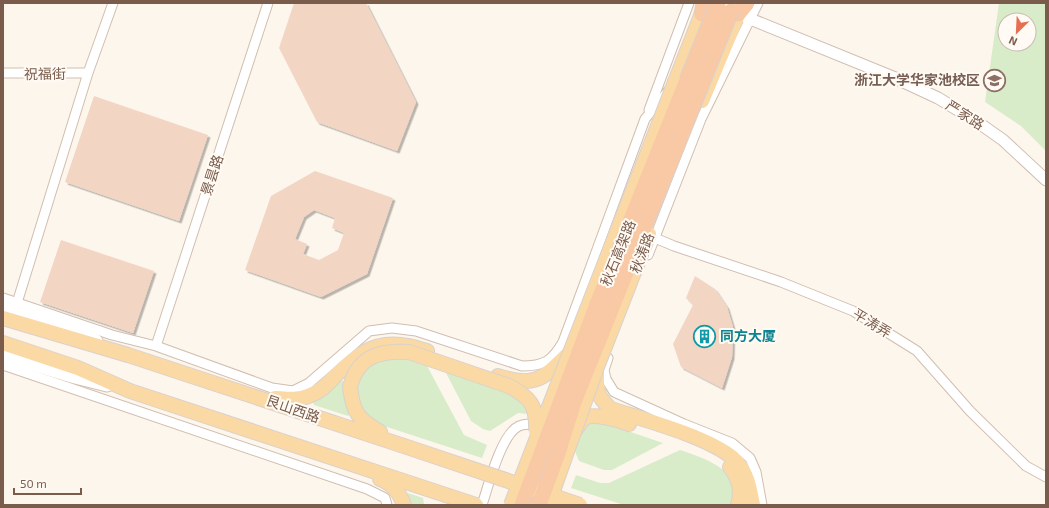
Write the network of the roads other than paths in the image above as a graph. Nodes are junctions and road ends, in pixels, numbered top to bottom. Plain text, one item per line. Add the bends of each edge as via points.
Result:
1 (113, 3) edge
2 (268, 3) edge
3 (689, 3) edge
4 (718, 3) edge
5 (758, 3) edge
6 (704, 7) edge
7 (743, 8) edge
8 (3, 73) edge
9 (88, 73) junction
10 (675, 82) junction
11 (645, 119) junction
12 (1046, 180) edge
13 (655, 238) junction
14 (3, 298) edge
15 (17, 303) junction
16 (3, 306) edge
17 (3, 318) edge
18 (3, 343) edge
19 (156, 346) junction
20 (572, 349) junction
21 (3, 355) edge
22 (128, 355) junction
23 (602, 362) junction
24 (3, 365) edge
25 (130, 391) junction
26 (262, 398) junction
27 (546, 427) junction
28 (574, 433) junction
29 (536, 438) junction
30 (401, 445) junction
31 (319, 453) junction
32 (1046, 477) edge
33 (387, 505) edge
34 (404, 505) edge
35 (476, 505) edge
36 (482, 505) edge
37 (511, 505) edge
38 (522, 505) edge
39 (539, 505) edge
40 (548, 505) edge
41 (554, 505) edge
42 (580, 505) edge
43 (738, 505) edge
44 (753, 505) edge
45 (762, 505) edge

1 - 9 street
2 - 19 street, 景昙路
3 - 11 street
4 - 38 highway, 秋石高架路, bridge via 599,299
5 - 7 street
6 - 10 main road
7 - 12 street, 严家路 via 938,98 1003,140
7 - 13 street
7 - 23 main road, 秋涛路, bridge via 684,142
7 - 39 highway, 秋石高架路, bridge via 574,402
8 - 9 street, 祝福街
9 - 15 street
10 - 11 street
10 - 20 main road, bridge
11 - 20 street
13 - 23 street
13 - 32 street, 平涛弄 via 781,282 853,311 917,351 970,411 1026,466
14 - 15 street
15 - 19 street via 112,335
16 - 22 main road via 70,329
17 - 22 main road, 艮山西路
18 - 25 main road via 78,368
19 - 20 street via 272,388 293,391 309,383 369,331 392,328 416,331 522,366 536,366
20 - 23 street
20 - 26 main road via 550,371 540,378 524,383 408,345 375,346 351,360 323,388 312,395 299,399
20 - 27 street
20 - 29 main road, bridge
21 - 25 main road
22 - 26 main road, 艮山西路
23 - 28 main road, 秋涛路, bridge
23 - 44 main road via 597,392 601,400 611,408 704,441 734,459 749,483
23 - 45 street via 606,380 614,392 732,443 750,458 756,472
24 - 33 street via 367,489 385,498
25 - 31 main road
26 - 30 main road, 艮山西路
27 - 36 street via 530,423 517,427 502,445
27 - 41 street via 567,439 571,457
28 - 40 main road, 秋涛路, bridge
28 - 43 main road via 588,416 603,417 622,421 701,449 731,469 738,480 741,497
29 - 30 main road, bridge via 535,409 523,393 409,352 392,351 367,359 353,376 350,387 352,401 363,422
29 - 37 main road, bridge
30 - 42 main road, 艮山西路, bridge
31 - 34 main road via 391,483 400,494
31 - 35 main road

